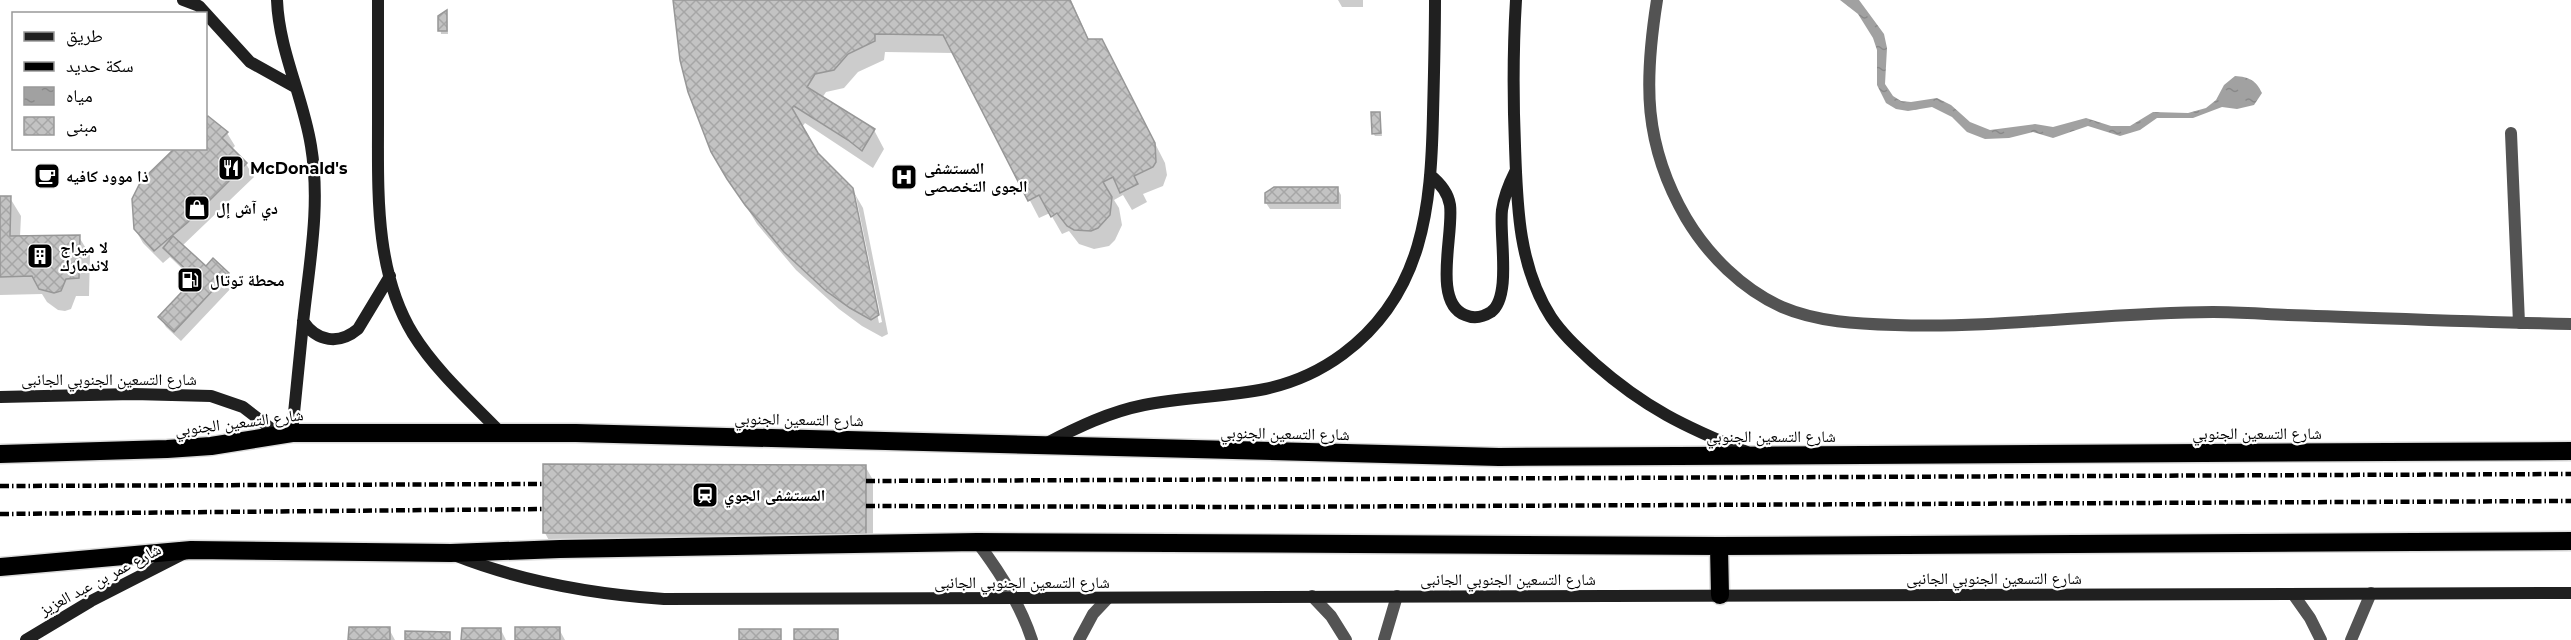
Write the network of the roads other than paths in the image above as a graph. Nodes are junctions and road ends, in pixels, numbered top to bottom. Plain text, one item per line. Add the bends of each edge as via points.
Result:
1 (183, 0) edge
2 (277, 0) edge
3 (378, 0) edge
4 (1436, 0) edge
5 (1515, 0) edge
6 (1657, 0) edge
7 (201, 3) edge
8 (295, 87) junction
9 (2511, 133) dead end
10 (1515, 171) junction
11 (1430, 175) junction
12 (390, 276) junction
13 (303, 321) junction
14 (2519, 323) junction
15 (2571, 324) edge
16 (0, 397) edge
17 (285, 433) junction
18 (501, 433) junction
19 (1043, 445) junction
20 (2571, 451) edge
21 (0, 454) edge
22 (1754, 455) junction
23 (2571, 541) edge
24 (977, 542) junction
25 (1719, 546) junction
26 (191, 550) junction
27 (450, 554) junction
28 (0, 567) edge
29 (2571, 593) edge
30 (2293, 594) junction
31 (2371, 594) junction
32 (1720, 595) junction
33 (1312, 596) junction
34 (1397, 596) junction
35 (1015, 598) junction
36 (1108, 598) junction
37 (26, 640) edge
38 (1032, 640) edge
39 (1078, 640) edge
40 (1346, 640) edge
41 (1384, 640) edge
42 (2321, 640) edge
43 (2352, 640) edge

1 - 7 street
2 - 8 street via 283,45
3 - 12 street via 378,185 381,231
4 - 11 street
5 - 10 street
6 - 14 street via 1650,44 1649,100 1655,148 1669,189 1698,238 1737,279 1781,307 1855,324 1924,327 2213,312
7 - 8 street via 250,62
8 - 13 street via 311,146 314,182 312,252
9 - 14 street
10 - 11 street via 1502,208 1502,296 1493,310 1478,317 1455,310 1448,296 1449,202 1442,186
10 - 22 street via 1524,254 1534,286 1551,317 1573,344 1656,411
11 - 19 street via 1422,238 1403,286 1373,328 1334,360 1278,386 1144,405 1106,415
12 - 13 street via 351,335 324,339
12 - 18 street via 412,333 429,358
13 - 17 street
14 - 15 street
16 - 17 street, شارع التسعين الجنوبي الجانبى via 211,396 243,407
17 - 18 highway, شارع التسعين الجنوبي
17 - 21 highway, شارع التسعين الجنوبي via 211,446
18 - 19 highway, شارع التسعين الجنوبي
19 - 22 highway, شارع التسعين الجنوبي via 1451,457
20 - 22 highway, شارع التسعين الجنوبي
23 - 25 highway
24 - 25 highway
24 - 27 highway
24 - 35 street
25 - 32 highway
26 - 27 highway
26 - 28 highway
26 - 37 street, شارع عمر بن عبد العزيز via 91,601
27 - 35 street, شارع التسعين الجنوبي الجانبى via 530,580 618,596
29 - 31 street, شارع التسعين الجنوبي الجانبى
30 - 31 street, شارع التسعين الجنوبي الجانبى
30 - 32 street, شارع التسعين الجنوبي الجانبى
30 - 42 street
31 - 43 street
32 - 34 street, شارع التسعين الجنوبي الجانبى
33 - 34 street, شارع التسعين الجنوبي الجانبى
33 - 36 street, شارع التسعين الجنوبي الجانبى
33 - 40 street
34 - 41 street
35 - 36 street, شارع التسعين الجنوبي الجانبى
35 - 38 street
36 - 39 street

